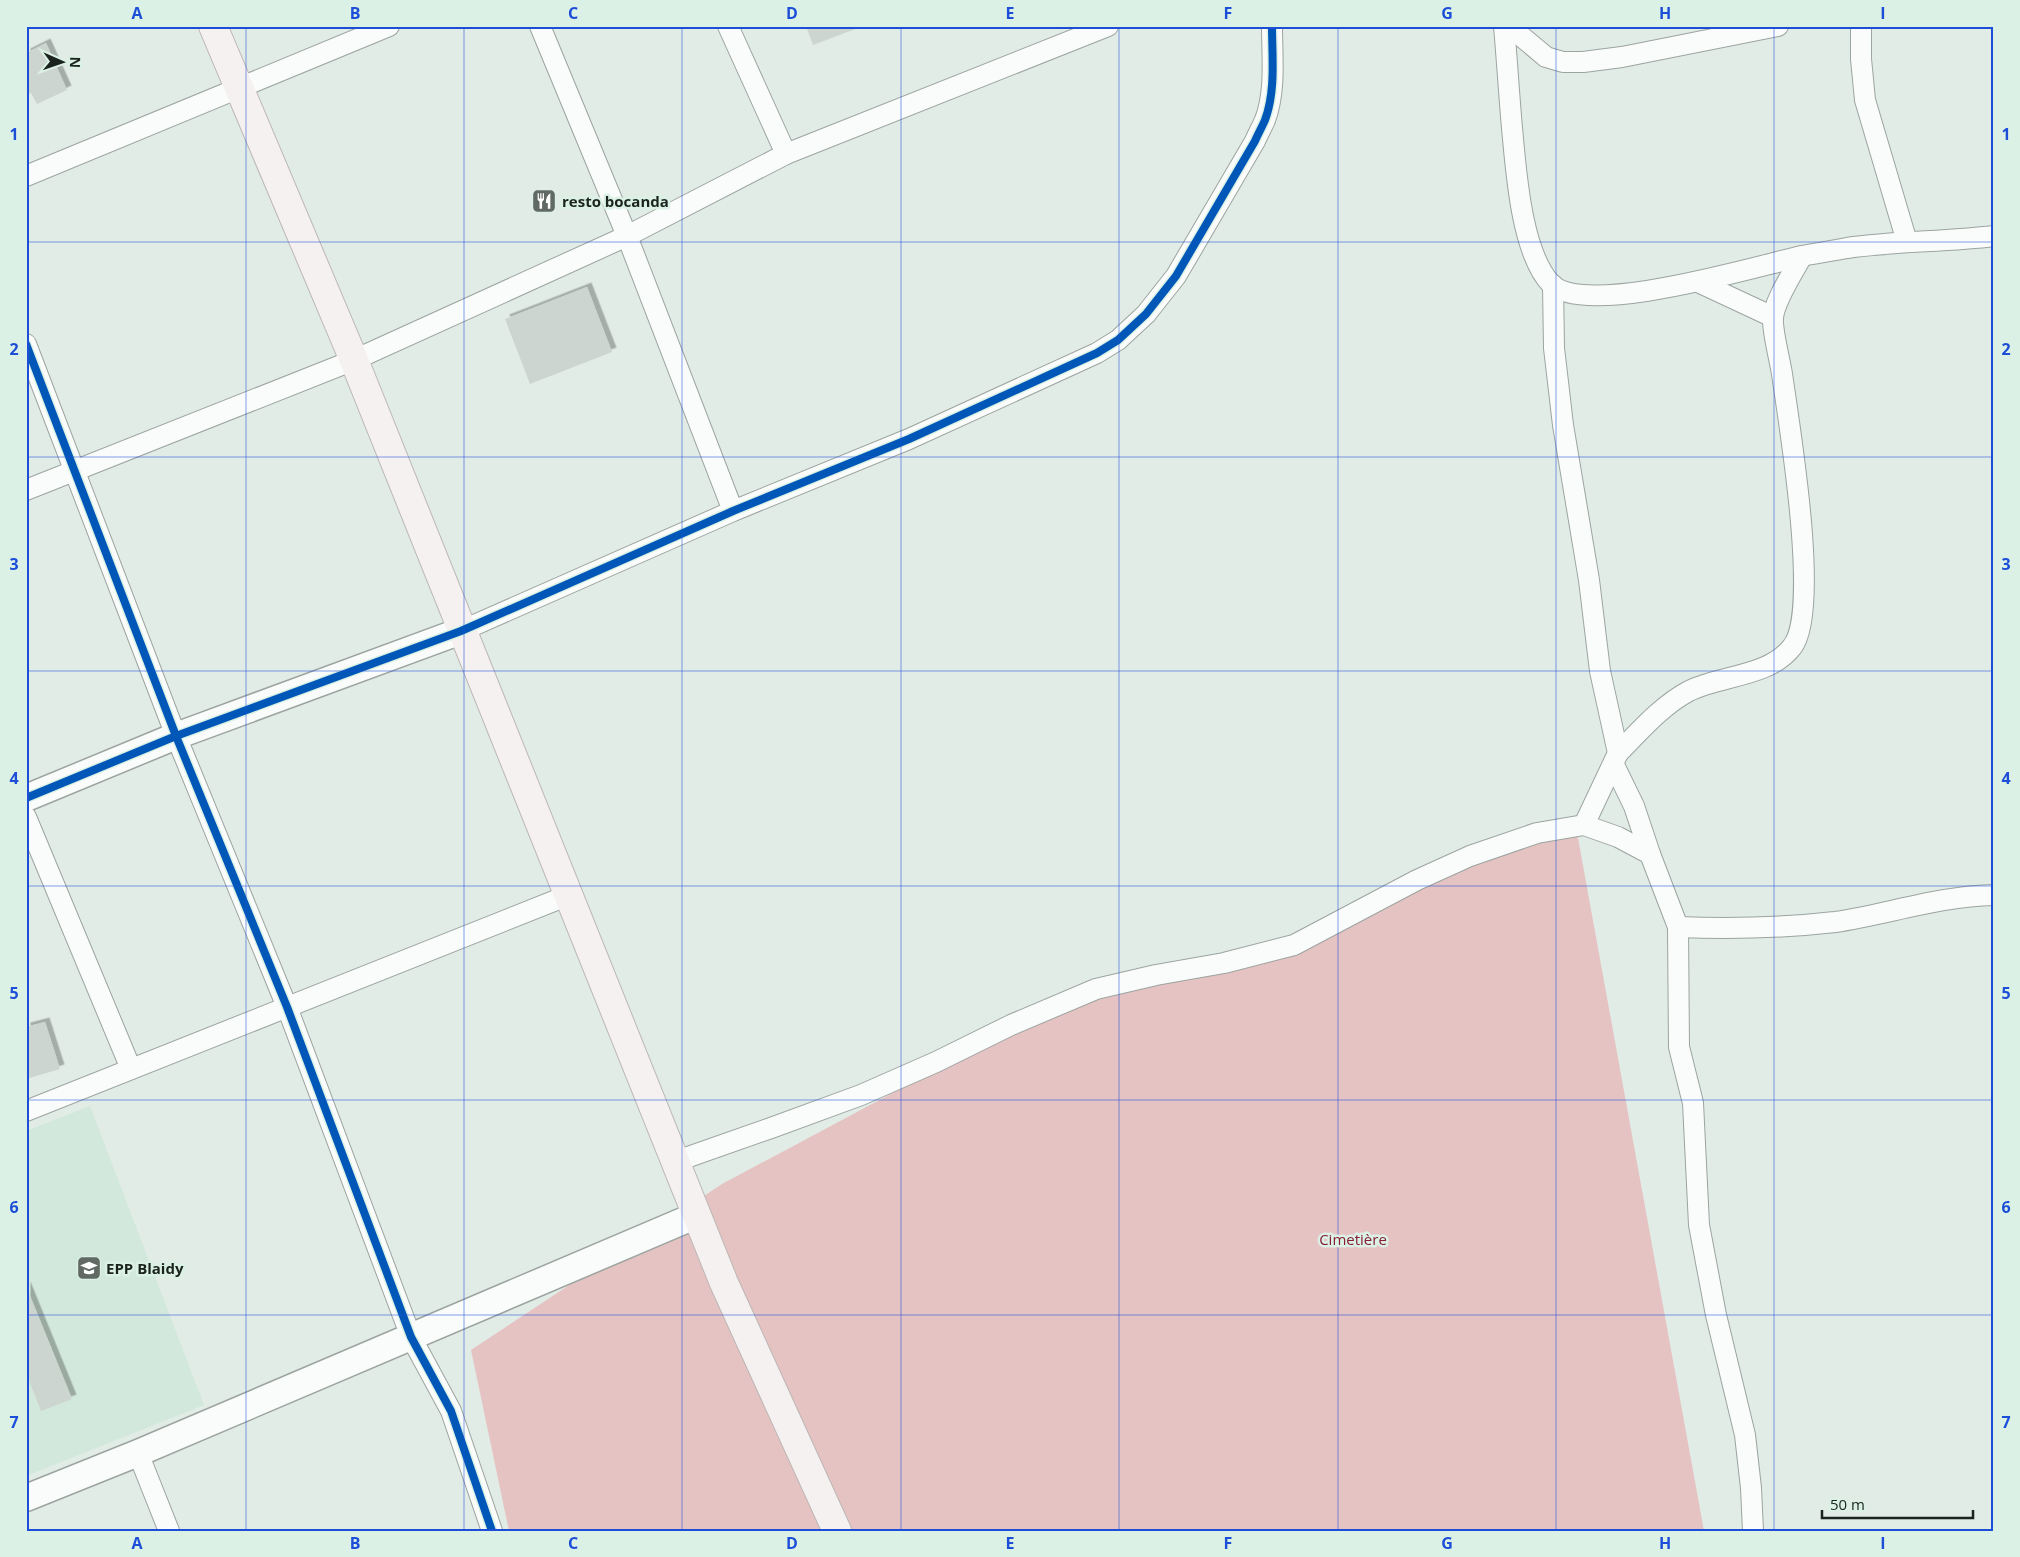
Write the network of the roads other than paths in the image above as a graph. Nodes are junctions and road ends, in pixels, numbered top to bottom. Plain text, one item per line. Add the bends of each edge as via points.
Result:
1 (213, 26) edge
2 (390, 26) edge
3 (540, 26) edge
4 (728, 26) edge
5 (1108, 26) edge
6 (1272, 26) edge
7 (1504, 26) edge
8 (1509, 26) edge
9 (1778, 26) edge
10 (1861, 26) edge
11 (240, 89) junction
12 (786, 154) junction
13 (26, 176) edge
14 (628, 236) junction
15 (1994, 236) edge
16 (1907, 242) junction
17 (1802, 256) junction
18 (1698, 282) junction
19 (1552, 285) junction
20 (1773, 318) junction
21 (26, 344) edge
22 (354, 360) junction
23 (75, 470) junction
24 (26, 490) edge
25 (733, 511) junction
26 (461, 630) junction
27 (176, 736) junction
28 (1616, 759) junction
29 (26, 798) edge
30 (26, 817) edge
31 (1584, 825) junction
32 (1650, 854) junction
33 (569, 895) junction
34 (1994, 895) edge
35 (1678, 927) junction
36 (287, 1007) junction
37 (131, 1069) junction
38 (26, 1111) edge
39 (674, 1162) junction
40 (697, 1215) junction
41 (411, 1337) junction
42 (138, 1453) junction
43 (26, 1498) edge
44 (170, 1531) edge
45 (492, 1531) edge
46 (837, 1531) edge
47 (1753, 1531) edge

1 - 11 main road
2 - 11 street
3 - 14 street
4 - 12 street
5 - 12 street
6 - 25 street via 1272,74 1266,119 1176,276 1132,327 1070,367 909,439
7 - 19 street via 1521,208 1538,262
8 - 9 street via 1546,57 1563,62 1583,62
10 - 16 street via 1865,100
11 - 13 street
11 - 22 main road
12 - 14 street
14 - 22 street
14 - 25 street
15 - 16 street
16 - 17 street
17 - 18 street
17 - 20 street via 1783,290
18 - 19 street via 1608,296 1581,294
18 - 20 street
19 - 28 street via 1554,348 1563,425
20 - 28 street via 1798,495 1804,584 1802,626 1786,654 1766,666 1712,681 1666,706
21 - 23 street
22 - 23 street
22 - 26 main road
23 - 24 street
23 - 27 street
25 - 26 street
26 - 27 street
26 - 33 main road
27 - 29 street
27 - 36 street
28 - 31 street
28 - 32 street
30 - 37 street
31 - 32 street via 1618,837
31 - 39 street via 1537,833 1470,856 1294,945 1096,989 861,1095
32 - 35 street
33 - 36 street
33 - 39 main road
34 - 35 street via 1802,925 1735,929
35 - 47 street via 1679,1047 1693,1103 1699,1225 1716,1315 1745,1435
36 - 37 street
36 - 41 street
37 - 38 street
39 - 40 main road
40 - 41 street
40 - 46 main road via 724,1283
41 - 42 street
41 - 45 street via 451,1411
42 - 43 street
42 - 44 street

